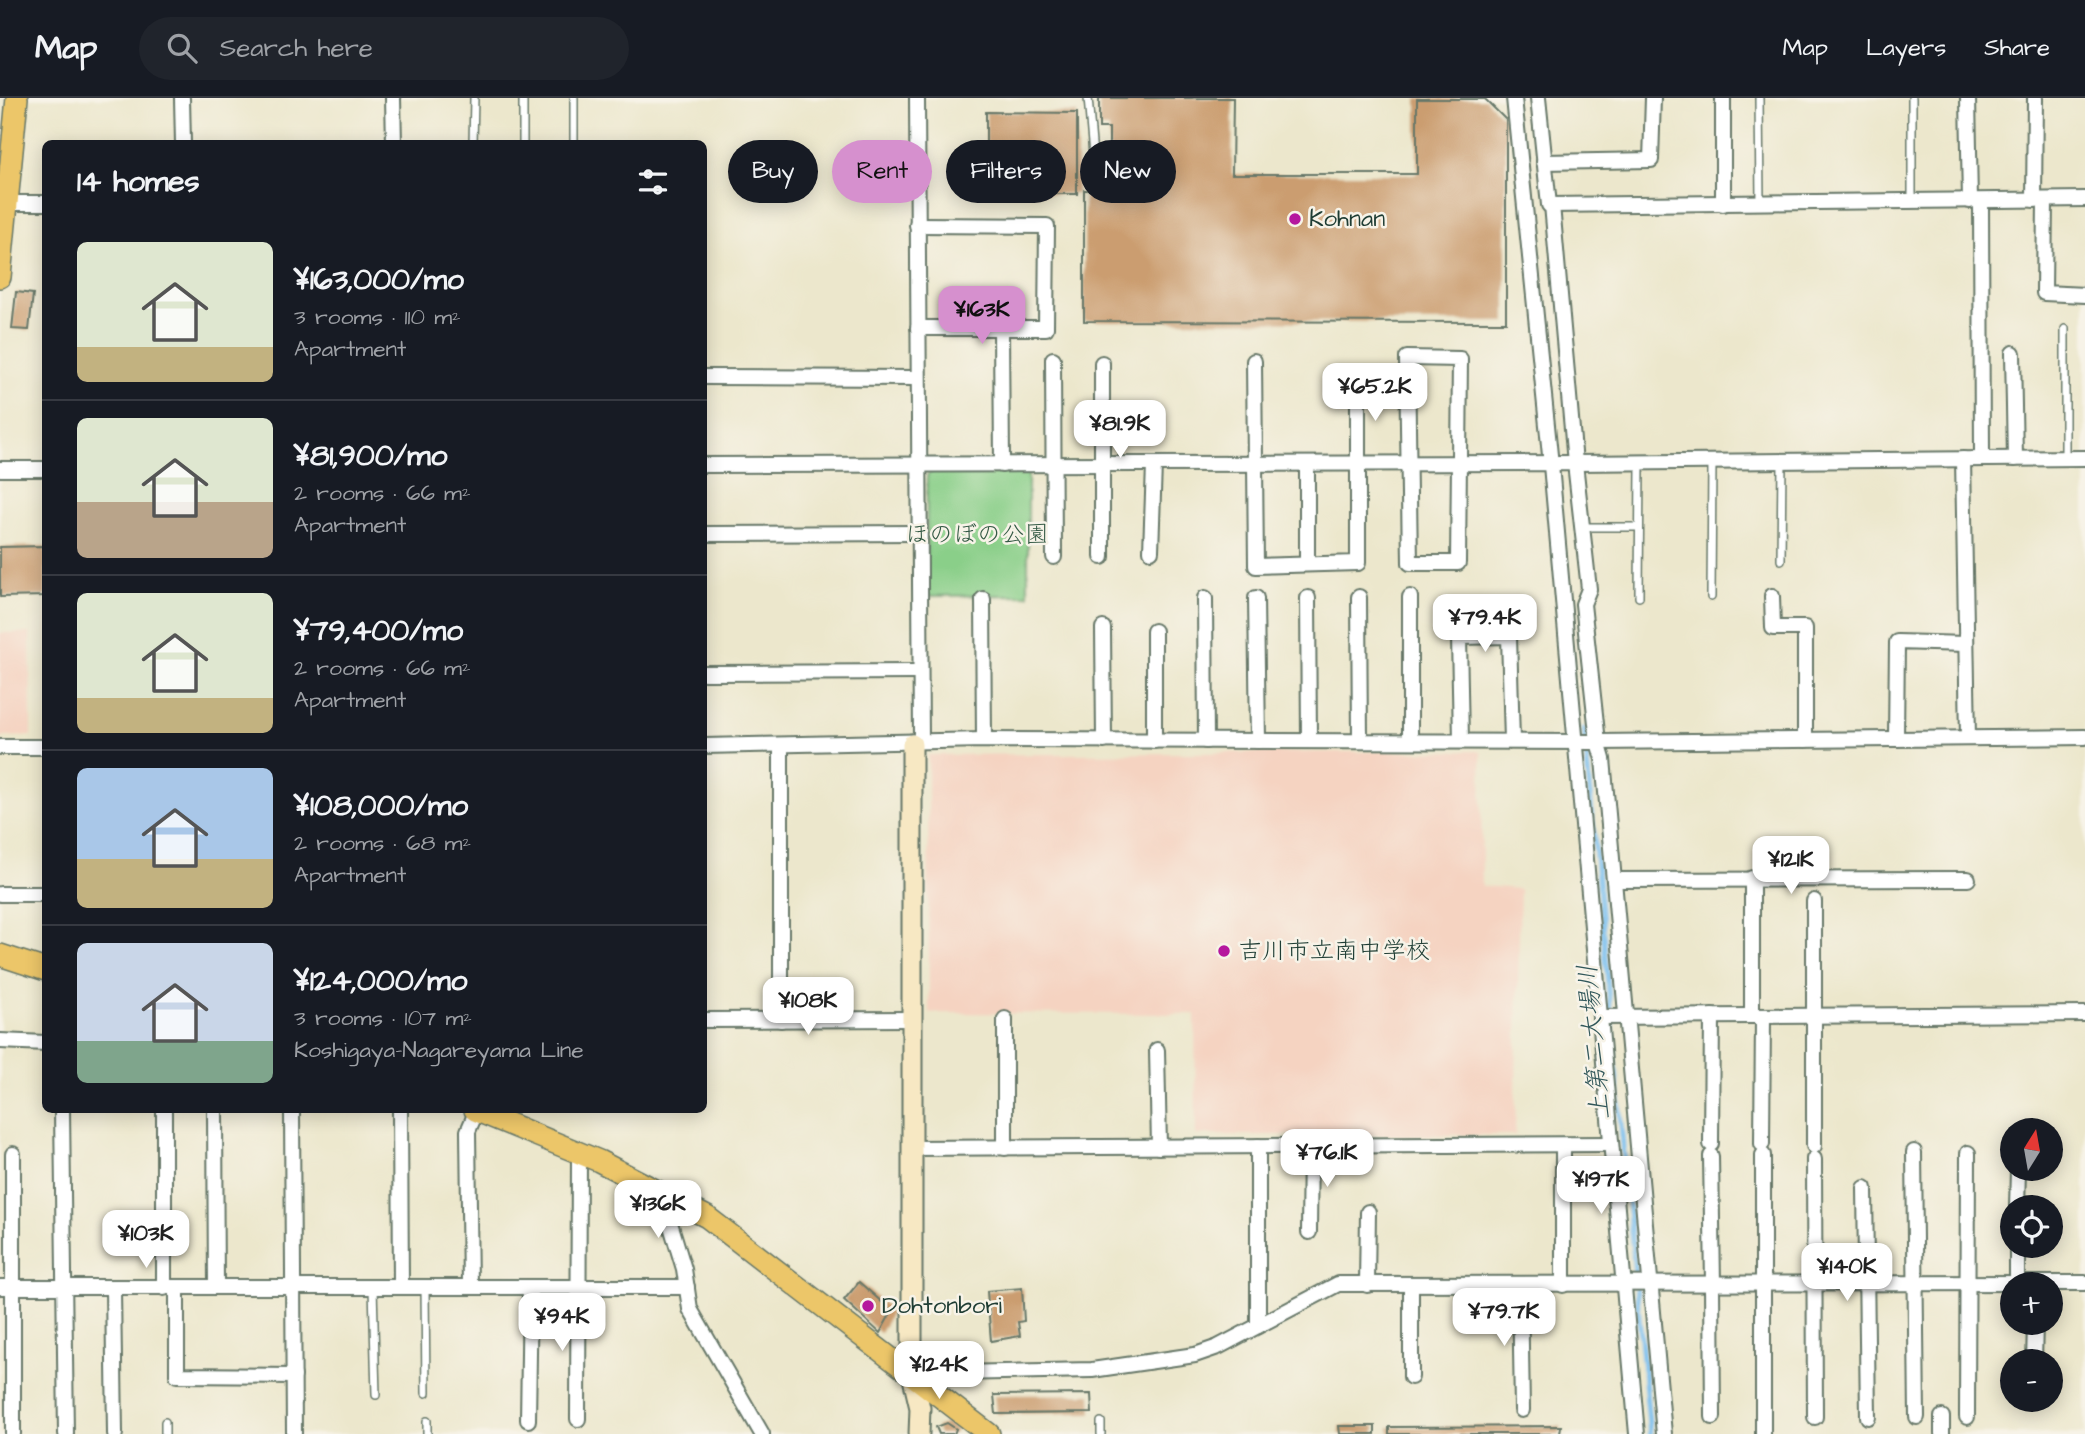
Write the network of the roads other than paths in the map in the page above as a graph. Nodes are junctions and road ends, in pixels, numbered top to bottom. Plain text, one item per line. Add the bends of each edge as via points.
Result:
1 (17, 98) edge
2 (182, 98) edge
3 (393, 98) edge
4 (474, 98) edge
5 (523, 98) edge
6 (574, 98) edge
7 (917, 98) edge
8 (1088, 98) edge
9 (1514, 98) edge
10 (1538, 98) edge
11 (1653, 98) edge
12 (1723, 98) edge
13 (1759, 98) edge
14 (1912, 98) edge
15 (1968, 98) edge
16 (2035, 98) edge
17 (183, 140) edge
18 (394, 140) edge
19 (473, 140) edge
20 (523, 140) edge
21 (574, 140) edge
22 (1092, 140) edge
23 (1544, 162) junction
24 (2085, 199) edge
25 (2040, 200) junction
26 (1912, 201) junction
27 (1975, 201) junction
28 (8, 203) junction
29 (42, 203) edge
30 (1723, 204) junction
31 (1760, 204) junction
32 (1552, 205) junction
33 (917, 225) junction
34 (0, 276) edge
35 (2085, 295) edge
36 (918, 328) junction
37 (1001, 328) junction
38 (2065, 329) dead end
39 (2013, 353) dead end
40 (1053, 359) dead end
41 (1254, 361) dead end
42 (1102, 363) dead end
43 (707, 377) edge
44 (918, 378) junction
45 (1358, 381) dead end
46 (1963, 458) junction
47 (2015, 458) junction
48 (2065, 458) junction
49 (2085, 458) edge
50 (1982, 459) junction
51 (1782, 461) junction
52 (1712, 462) junction
53 (1640, 463) junction
54 (1407, 464) junction
55 (1459, 464) junction
56 (1563, 464) junction
57 (1258, 465) junction
58 (1358, 465) junction
59 (707, 466) edge
60 (919, 466) junction
61 (1002, 466) junction
62 (1053, 466) junction
63 (1102, 466) junction
64 (1154, 466) junction
65 (1307, 466) junction
66 (0, 469) edge
67 (42, 469) edge
68 (1581, 527) junction
69 (1639, 527) junction
70 (919, 533) junction
71 (707, 534) edge
72 (1151, 551) dead end
73 (1054, 557) dead end
74 (1102, 557) dead end
75 (1781, 560) dead end
76 (1307, 564) junction
77 (1772, 596) dead end
78 (1359, 597) dead end
79 (1410, 597) dead end
80 (1639, 597) dead end
81 (1711, 597) dead end
82 (1205, 598) dead end
83 (1256, 598) dead end
84 (1308, 598) dead end
85 (983, 599) dead end
86 (1104, 628) dead end
87 (1154, 631) dead end
88 (1966, 644) junction
89 (920, 672) junction
90 (707, 673) edge
91 (2085, 737) edge
92 (1968, 738) junction
93 (1896, 739) junction
94 (984, 740) junction
95 (1309, 740) junction
96 (1575, 740) junction
97 (1805, 740) junction
98 (1104, 741) junction
99 (1154, 741) junction
100 (1206, 741) junction
101 (1258, 741) junction
102 (1360, 741) junction
103 (1410, 741) junction
104 (1461, 741) junction
105 (1513, 741) junction
106 (916, 742) junction
107 (1594, 742) junction
108 (781, 745) junction
109 (707, 746) edge
110 (0, 747) edge
111 (42, 747) edge
112 (1752, 878) junction
113 (1968, 879) dead end
114 (1614, 880) junction
115 (0, 894) edge
116 (42, 894) edge
117 (1814, 901) dead end
118 (0, 955) edge
119 (42, 969) edge
120 (2085, 1014) edge
121 (1626, 1015) junction
122 (1712, 1016) junction
123 (1758, 1016) junction
124 (1814, 1016) junction
125 (1600, 1017) junction
126 (913, 1019) junction
127 (1005, 1019) dead end
128 (707, 1020) edge
129 (781, 1020) junction
130 (0, 1041) edge
131 (42, 1043) edge
132 (1157, 1050) dead end
133 (62, 1113) edge
134 (164, 1113) edge
135 (215, 1113) edge
136 (292, 1113) edge
137 (401, 1113) edge
138 (475, 1113) edge
139 (483, 1113) edge
140 (1611, 1144) junction
141 (1563, 1145) junction
142 (1258, 1146) junction
143 (1310, 1146) junction
144 (1159, 1147) junction
145 (912, 1148) junction
146 (1005, 1148) junction
147 (579, 1152) junction
148 (1914, 1153) dead end
149 (1968, 1153) dead end
150 (13, 1154) dead end
151 (1865, 1188) dead end
152 (672, 1198) junction
153 (1368, 1212) dead end
154 (1309, 1232) dead end
155 (2000, 1282) edge
156 (1916, 1283) junction
157 (1966, 1283) junction
158 (2063, 1283) edge
159 (2085, 1283) edge
160 (1625, 1284) junction
161 (1652, 1284) junction
162 (1713, 1284) junction
163 (1763, 1284) junction
164 (1815, 1284) junction
165 (1864, 1284) junction
166 (1367, 1285) junction
167 (1520, 1285) junction
168 (1563, 1285) junction
169 (470, 1286) junction
170 (1412, 1286) junction
171 (7, 1287) edge
172 (65, 1287) junction
173 (216, 1287) junction
174 (293, 1287) junction
175 (373, 1287) junction
176 (401, 1287) junction
177 (425, 1287) junction
178 (530, 1287) junction
179 (580, 1287) junction
180 (687, 1287) junction
181 (113, 1288) junction
182 (170, 1288) junction
183 (1258, 1326) junction
184 (912, 1374) junction
185 (294, 1376) junction
186 (1411, 1377) dead end
187 (426, 1394) dead end
188 (376, 1395) dead end
189 (1522, 1410) dead end
190 (1713, 1417) dead end
191 (1815, 1417) dead end
192 (1868, 1417) dead end
193 (1917, 1417) dead end
194 (1942, 1417) dead end
195 (1967, 1417) dead end
196 (578, 1419) dead end
197 (528, 1420) dead end
198 (427, 1421) dead end
199 (165, 1422) dead end
200 (1101, 1422) dead end
201 (13, 1434) edge
202 (66, 1434) edge
203 (115, 1434) edge
204 (165, 1434) edge
205 (294, 1434) edge
206 (427, 1434) edge
207 (762, 1434) edge
208 (919, 1434) edge
209 (989, 1434) edge
210 (1101, 1434) edge
211 (1637, 1434) edge
212 (1664, 1434) edge
213 (1763, 1434) edge
214 (1942, 1434) edge

1 - 28 main road
2 - 17 street
3 - 18 street
4 - 19 lane
5 - 20 lane
6 - 21 lane
7 - 33 street
8 - 22 lane
9 - 56 street
10 - 23 street
11 - 23 street via 1651,160
12 - 30 street
13 - 31 lane
14 - 26 lane
15 - 27 street
16 - 25 street
23 - 32 street
24 - 25 street
25 - 27 street
25 - 35 street via 2044,293
26 - 27 street
26 - 31 street
27 - 50 street
28 - 29 street
28 - 34 main road
30 - 31 street
30 - 32 street
32 - 56 street
33 - 36 street
33 - 37 street via 1047,226 1046,328
36 - 37 street
36 - 44 street
37 - 61 street
38 - 48 lane
39 - 47 street
40 - 62 street
41 - 57 street
42 - 63 street
43 - 44 street
44 - 60 street
45 - 58 street
46 - 50 street
46 - 51 street
46 - 88 street
47 - 48 street
47 - 50 street
48 - 49 street
51 - 52 street
51 - 75 lane
52 - 53 street
52 - 81 lane
53 - 56 street
53 - 69 lane
54 - 55 street
54 - 55 street via 1410,563 1458,563
54 - 55 street via 1407,358 1460,359
54 - 58 street
55 - 56 street
56 - 68 street
56 - 96 street
57 - 64 street
57 - 65 street
57 - 76 street via 1256,566
58 - 65 street
58 - 76 street via 1358,563
59 - 60 street
60 - 61 street
60 - 70 street
61 - 62 street
62 - 63 street
62 - 73 street
63 - 64 street
63 - 74 street
64 - 72 street
65 - 76 street
66 - 67 street
68 - 69 lane
68 - 107 street via 1589,589 1583,604
69 - 80 lane
70 - 71 street
70 - 89 street
77 - 97 street via 1773,628 1805,628
78 - 102 street
79 - 103 street
82 - 100 street
83 - 101 street
84 - 95 street
85 - 94 street
86 - 98 street
87 - 99 street
88 - 92 street
88 - 93 street via 1897,642
89 - 90 street
89 - 106 street
91 - 92 street
92 - 93 street
93 - 97 street
94 - 98 street
94 - 106 street
95 - 101 street
95 - 102 street
96 - 105 street
96 - 107 street
96 - 125 street
97 - 107 street
98 - 99 street
99 - 100 street
100 - 101 street
102 - 103 street
103 - 104 street
104 - 105 street
104 - 105 street via 1459,637 1509,636
106 - 108 street
106 - 126 street
107 - 114 street via 1603,759
108 - 109 street
108 - 129 street
110 - 111 street
112 - 113 street
112 - 114 street
112 - 123 street
114 - 121 street
115 - 116 street
117 - 124 street
118 - 119 main road
120 - 124 street
121 - 122 street
121 - 125 street
121 - 161 street
122 - 123 street
122 - 162 street
123 - 124 street
123 - 163 street
124 - 164 street
125 - 140 street
126 - 129 street
126 - 145 street
127 - 146 street
128 - 129 street
130 - 131 street
132 - 144 street
133 - 172 street
134 - 182 street
135 - 173 street
136 - 174 street
137 - 176 street
138 - 169 street via 468,1131
139 - 147 main road
140 - 141 street
140 - 160 street
141 - 143 street
141 - 168 street
142 - 143 street
142 - 144 street
142 - 183 street
143 - 154 street
144 - 146 street
145 - 146 street
145 - 184 street
147 - 152 main road
147 - 179 street
148 - 156 street
149 - 157 street
150 - 171 street
151 - 165 street
152 - 180 street via 668,1216
152 - 184 main road via 741,1241
153 - 166 street
155 - 157 street
156 - 157 street
156 - 165 street
156 - 193 street
157 - 195 street
158 - 159 street
160 - 161 street
160 - 168 street
160 - 211 street
161 - 162 street
161 - 212 street
162 - 163 street
162 - 190 street
163 - 164 street
163 - 213 street
164 - 165 street
164 - 191 street
165 - 192 street
166 - 170 street
166 - 183 street via 1338,1284
167 - 168 street
167 - 170 street
167 - 189 street
169 - 177 street
169 - 178 street
170 - 186 street
171 - 172 street
171 - 201 street
172 - 181 street
172 - 202 street
173 - 174 street
173 - 182 street
174 - 175 street
174 - 185 street
175 - 176 street
175 - 188 lane
176 - 177 street
177 - 187 lane
178 - 179 street
178 - 197 street
179 - 180 street
179 - 196 street
180 - 207 street via 690,1309
181 - 182 street
181 - 203 street
182 - 185 street via 177,1375
183 - 184 street via 1195,1355 1120,1368
184 - 208 street via 920,1408
184 - 209 main road
185 - 205 street
194 - 214 street
198 - 206 lane
199 - 204 lane
200 - 210 lane

